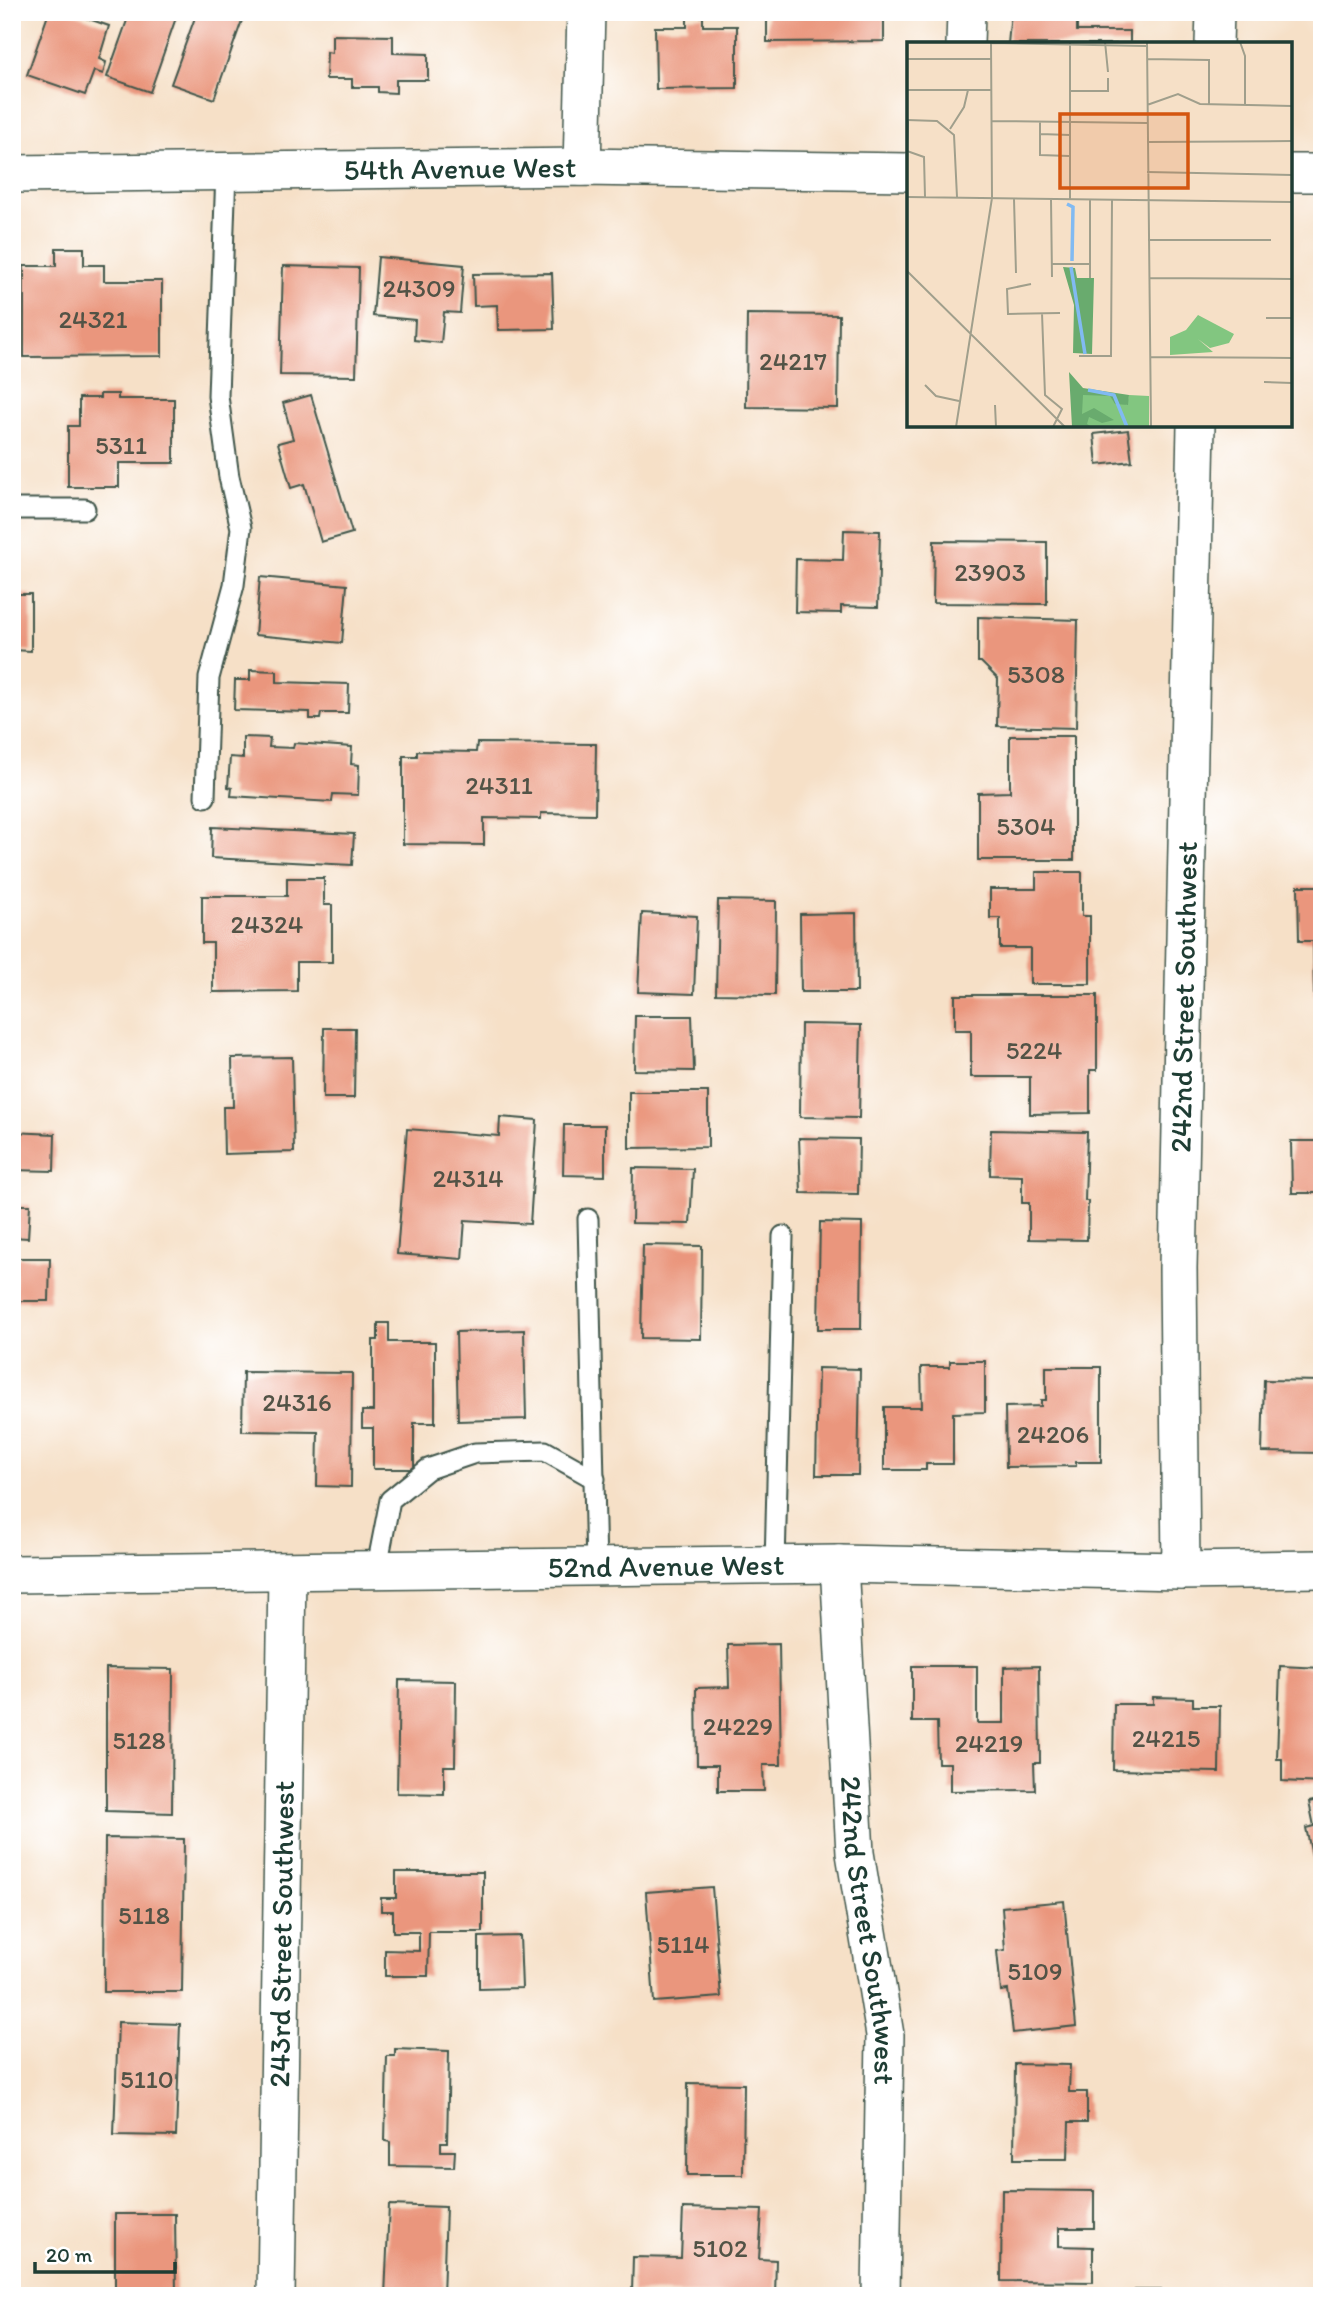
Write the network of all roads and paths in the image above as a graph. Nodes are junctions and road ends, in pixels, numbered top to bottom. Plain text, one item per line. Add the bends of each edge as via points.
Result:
1 (586, 12) edge
2 (966, 12) edge
3 (1214, 12) edge
4 (965, 42) edge
5 (1214, 42) edge
6 (582, 167) junction
7 (226, 171) junction
8 (907, 172) edge
9 (1292, 173) edge
10 (1322, 173) edge
11 (12, 174) edge
12 (1196, 427) edge
13 (12, 509) edge
14 (85, 509) dead end
15 (205, 797) dead end
16 (588, 1219) dead end
17 (783, 1236) dead end
18 (595, 1479) junction
19 (839, 1564) junction
20 (775, 1565) junction
21 (596, 1568) junction
22 (1322, 1569) edge
23 (1181, 1570) junction
24 (376, 1572) junction
25 (287, 1573) junction
26 (12, 1574) edge
27 (276, 2296) edge
28 (881, 2296) edge

1 - 6 street
2 - 4 street
3 - 5 street
6 - 7 street, 54th Avenue West
6 - 8 street, 54th Avenue West
7 - 11 street, 54th Avenue West
7 - 15 lane via 218,396 241,528 234,585 209,678
9 - 10 street
12 - 23 street, 242nd Street Southwest via 1178,1268
13 - 14 lane
16 - 18 lane
17 - 20 lane
18 - 21 lane
18 - 24 lane via 545,1451 475,1453 428,1469 390,1500
19 - 20 street, 52nd Avenue West
19 - 23 street, 52nd Avenue West
19 - 28 street, 242nd Street Southwest via 855,1853 886,2035
20 - 21 street, 52nd Avenue West
21 - 24 street, 52nd Avenue West
22 - 23 street, 52nd Avenue West
24 - 25 street, 52nd Avenue West
25 - 26 street, 52nd Avenue West
25 - 27 street, 243rd Street Southwest

